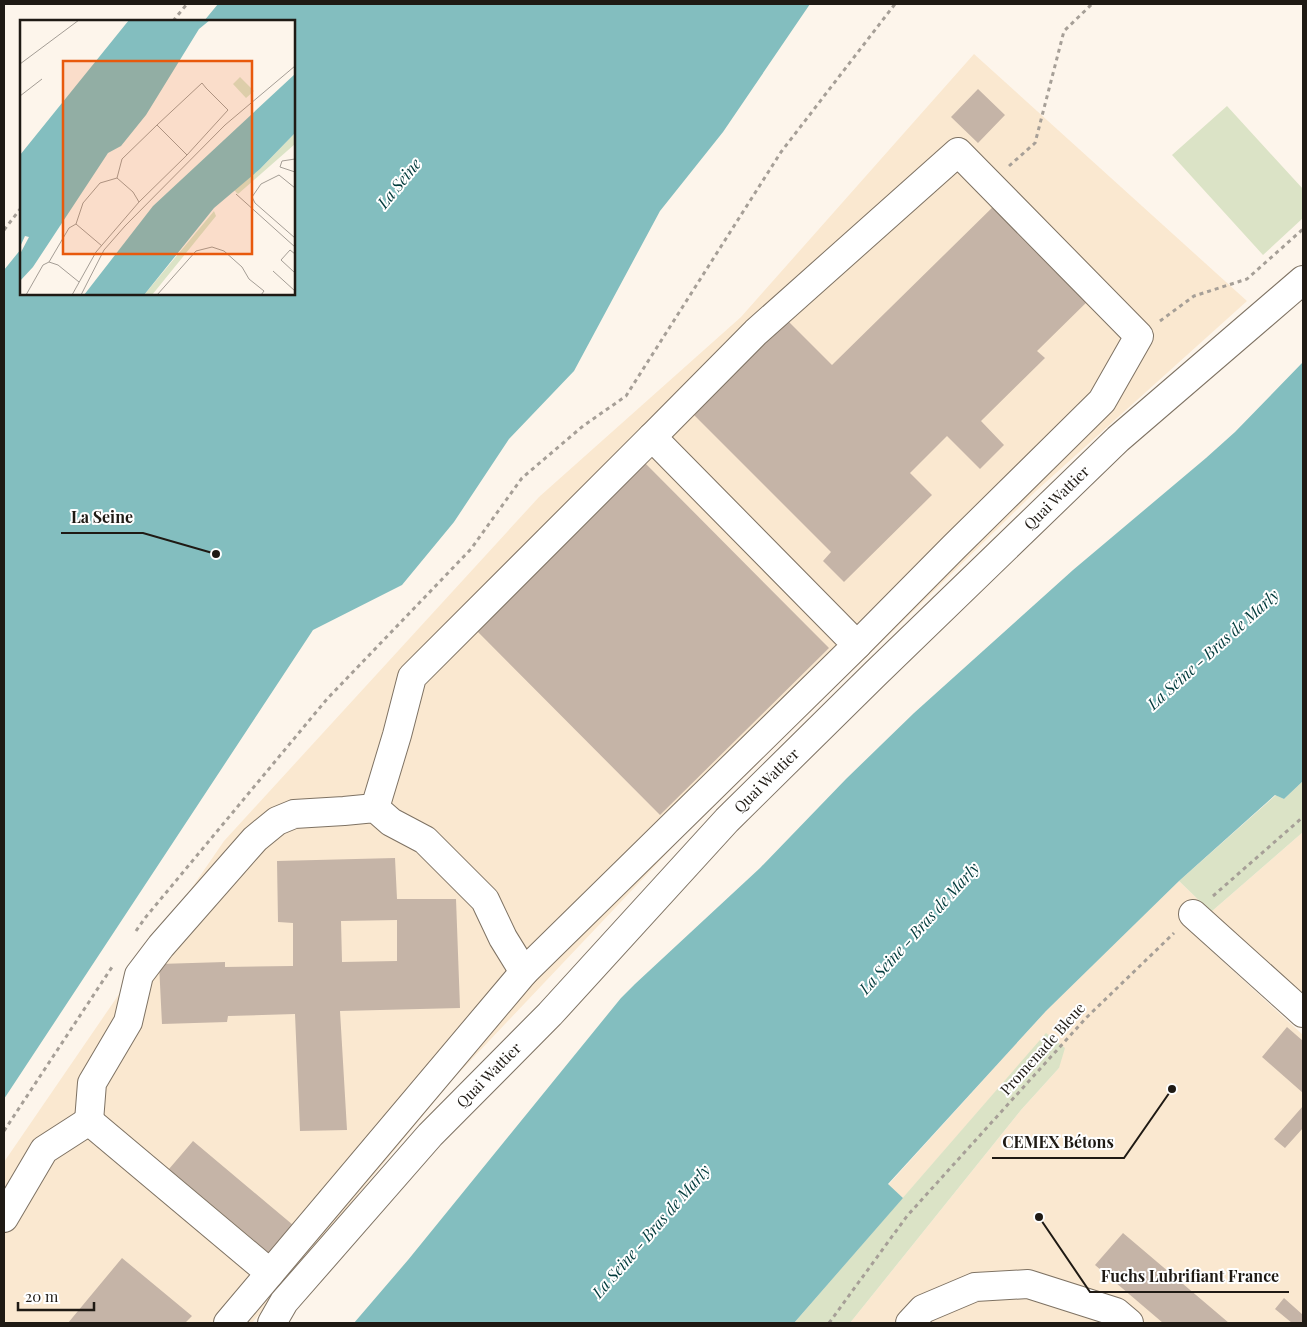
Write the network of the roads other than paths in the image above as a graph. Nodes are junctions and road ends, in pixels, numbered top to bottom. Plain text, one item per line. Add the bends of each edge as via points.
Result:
1 (1303, 280) edge
2 (652, 437) junction
3 (857, 645) junction
4 (375, 808) junction
5 (1193, 914) road end
6 (524, 972) junction
7 (1303, 1013) edge
8 (89, 1121) junction
9 (4, 1218) edge
10 (270, 1274) junction
11 (228, 1323) edge
12 (272, 1323) edge
13 (910, 1323) edge
14 (1129, 1323) edge

1 - 12 street, Quai Wattier via 1118,440 727,820 550,1014 430,1135 284,1302
2 - 3 street
2 - 3 street via 756,332 958,152 989,183 1139,336 1102,401
2 - 4 street via 412,677
3 - 6 street
4 - 6 street via 392,822 425,840 485,900
4 - 8 street via 294,814 277,821 255,838 139,976 128,1022 92,1083
5 - 7 street
6 - 10 street
8 - 9 street via 44,1150
8 - 10 street
10 - 11 street
13 - 14 street via 923,1309 974,1287 1028,1284 1116,1312

